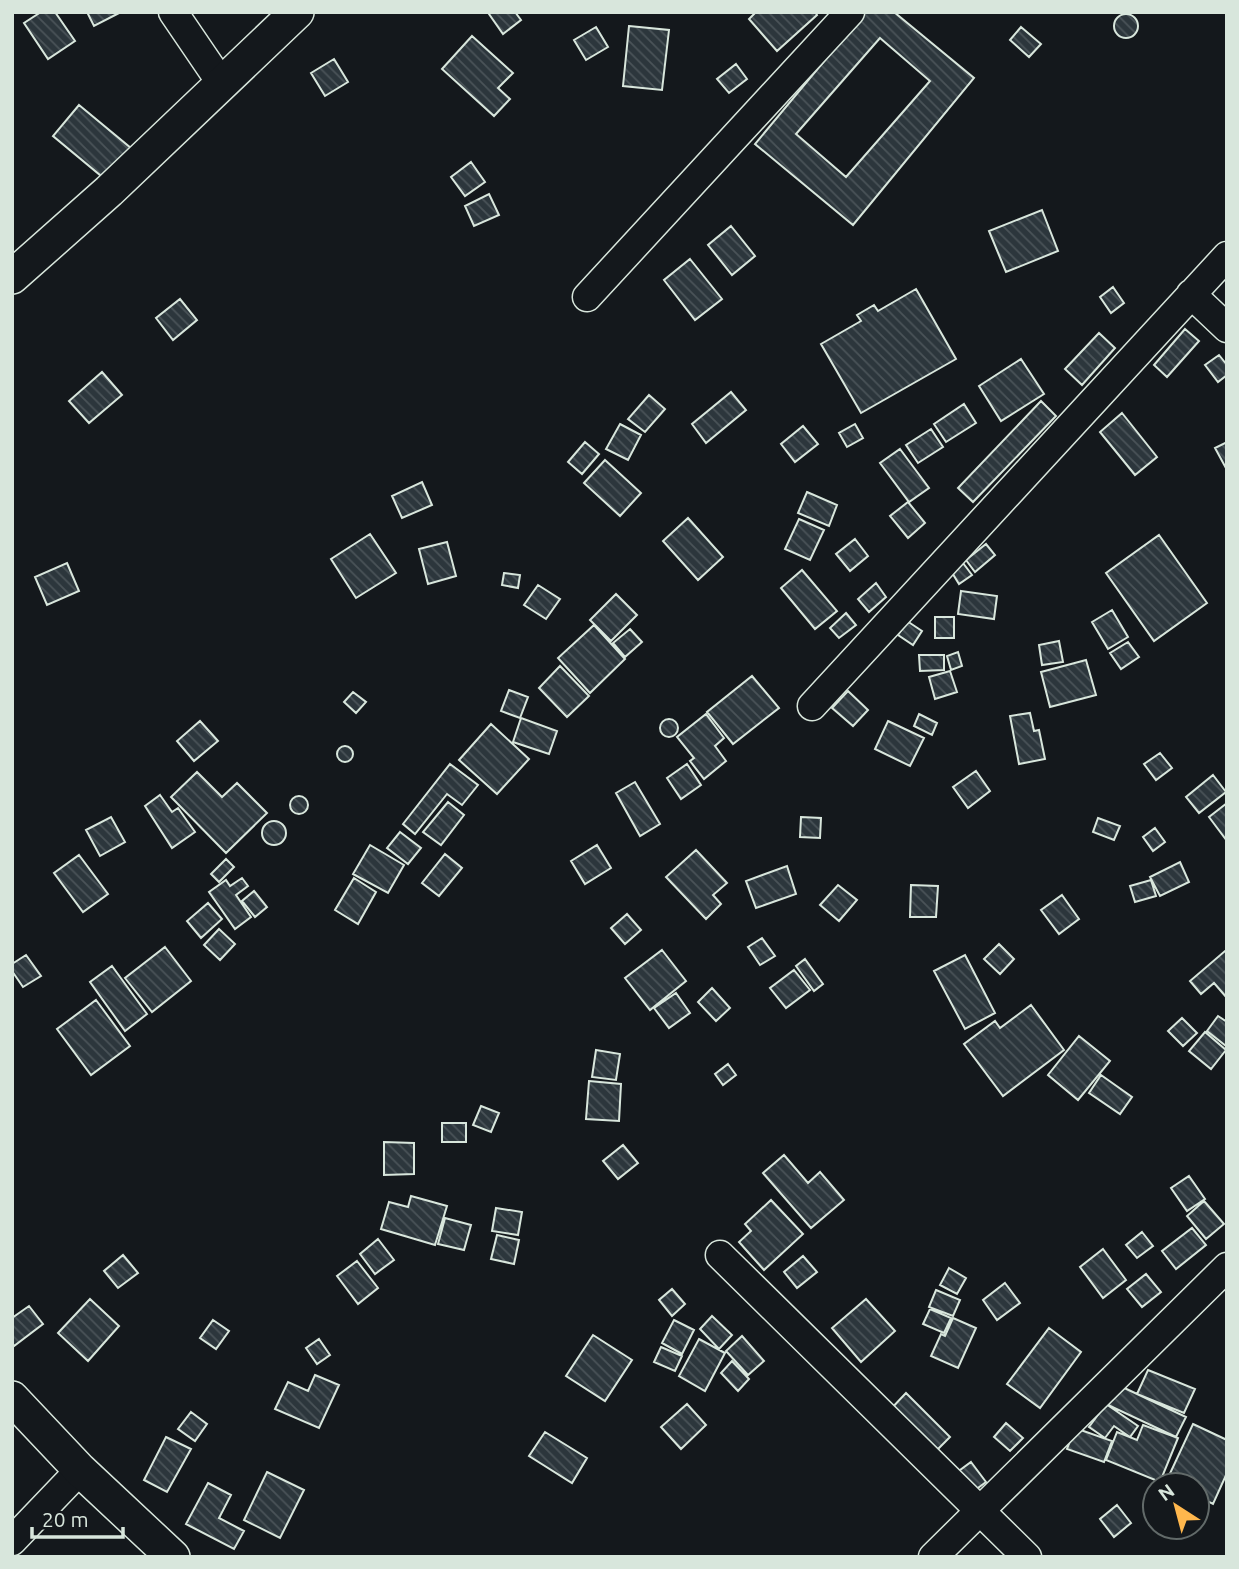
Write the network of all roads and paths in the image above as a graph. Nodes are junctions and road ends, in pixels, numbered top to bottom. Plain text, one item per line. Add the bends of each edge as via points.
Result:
1 (173, 12) edge
2 (297, 12) edge
3 (850, 12) edge
4 (222, 84) junction
5 (1227, 256) edge
6 (12, 277) edge
7 (1191, 294) junction
8 (587, 297) dead end
9 (1227, 328) edge
10 (812, 706) dead end
11 (720, 1255) dead end
12 (1227, 1267) edge
13 (12, 1398) edge
14 (80, 1470) junction
15 (12, 1541) edge
16 (173, 1557) edge
17 (933, 1557) edge
18 (1027, 1557) edge

1 - 4 street
2 - 4 street
3 - 8 street
4 - 6 street
5 - 7 street
7 - 9 street
7 - 10 street
11 - 18 street
12 - 17 street
13 - 14 street
14 - 15 street
14 - 16 street

